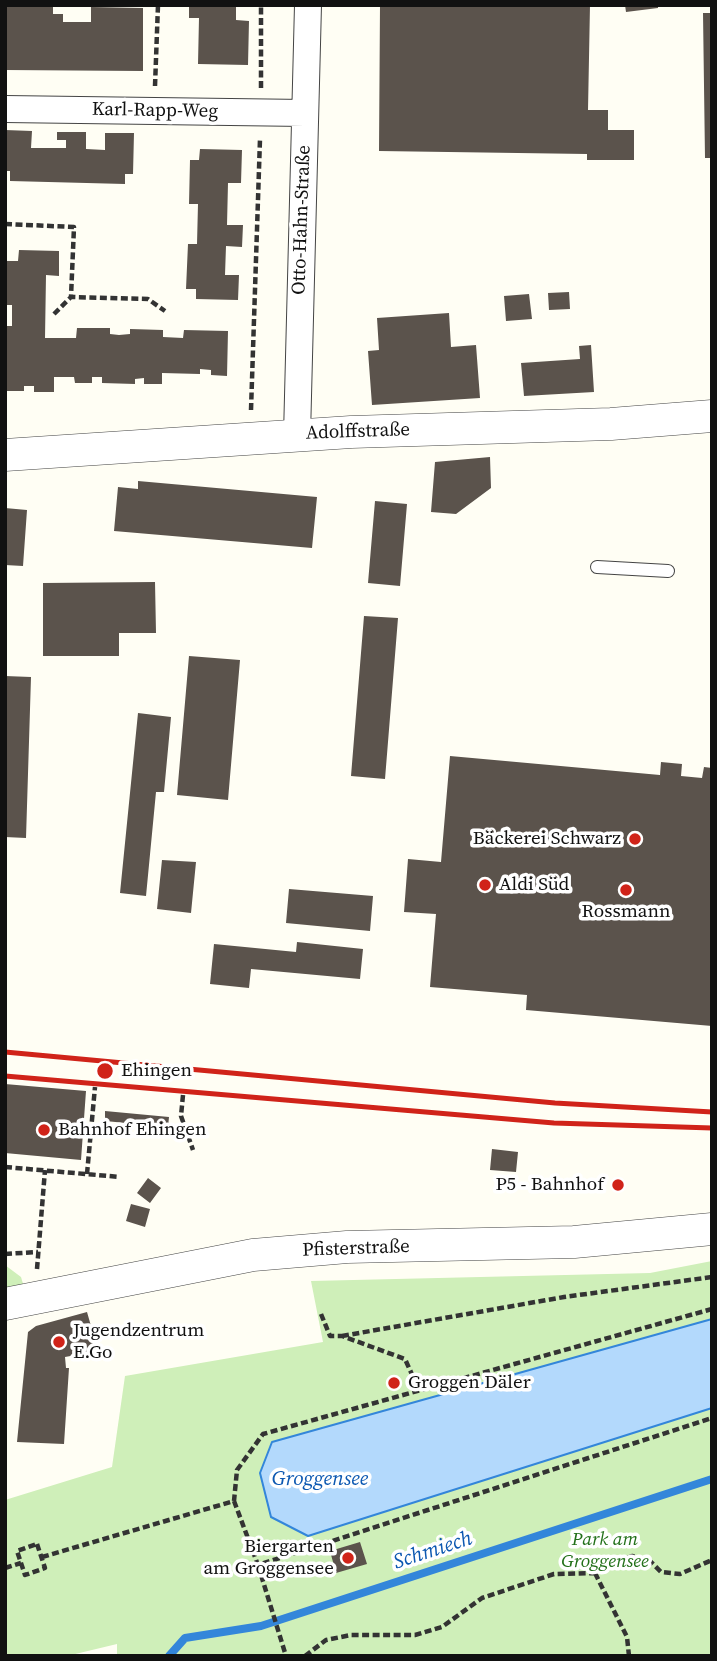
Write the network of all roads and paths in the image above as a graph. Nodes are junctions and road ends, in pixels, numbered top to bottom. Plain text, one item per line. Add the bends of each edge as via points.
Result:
1 (158, 5) edge
2 (261, 5) edge
3 (308, 5) edge
4 (155, 97) dead end
5 (5, 109) edge
6 (261, 113) junction
7 (305, 113) junction
8 (5, 224) edge
9 (71, 297) junction
10 (165, 311) dead end
11 (54, 314) dead end
12 (712, 416) edge
13 (297, 435) junction
14 (253, 438) junction
15 (5, 455) edge
16 (597, 567) dead end
17 (668, 571) dead end
18 (94, 1087) dead end
19 (183, 1096) dead end
20 (193, 1150) dead end
21 (5, 1167) edge
22 (45, 1170) junction
23 (87, 1174) junction
24 (120, 1177) dead end
25 (712, 1229) edge
26 (38, 1252) junction
27 (5, 1254) edge
28 (712, 1277) edge
29 (37, 1298) junction
30 (5, 1304) edge
31 (712, 1309) edge
32 (321, 1314) dead end
33 (342, 1336) junction
34 (419, 1391) junction
35 (712, 1418) edge
36 (234, 1501) junction
37 (42, 1557) junction
38 (712, 1560) edge
39 (21, 1563) junction
40 (258, 1565) junction
41 (5, 1568) edge
42 (595, 1573) junction
43 (286, 1656) edge
44 (305, 1656) edge
45 (629, 1656) edge

1 - 4 path
2 - 6 path
3 - 7 street, Otto-Hahn-Straße
5 - 6 street, Karl-Rapp-Weg
6 - 7 street, Karl-Rapp-Weg
6 - 14 path
7 - 13 street, Otto-Hahn-Straße
8 - 9 path via 74,227
9 - 10 path via 148,299
9 - 11 path
12 - 13 street, Adolffstraße
13 - 14 street, Adolffstraße
14 - 15 street, Adolffstraße
16 - 17 lane
18 - 23 path
19 - 20 path via 182,1120
21 - 22 path
22 - 23 path
22 - 26 path
23 - 24 path
25 - 29 street, Pfisterstraße via 574,1242 347,1247 253,1255
26 - 27 path
26 - 29 path
28 - 33 path via 564,1297
29 - 30 street, Pfisterstraße
31 - 34 path
32 - 33 path via 330,1336
33 - 34 path via 405,1359
34 - 36 path via 263,1434 237,1470
35 - 40 path
36 - 37 path
36 - 40 path
37 - 39 path via 45,1568 25,1574
37 - 39 path via 37,1544 17,1551
38 - 42 path via 680,1574 661,1572 649,1560 632,1556
39 - 41 path
40 - 43 path
42 - 44 path via 554,1574 482,1598 442,1627 415,1635 351,1635 326,1640
42 - 45 path via 627,1637

